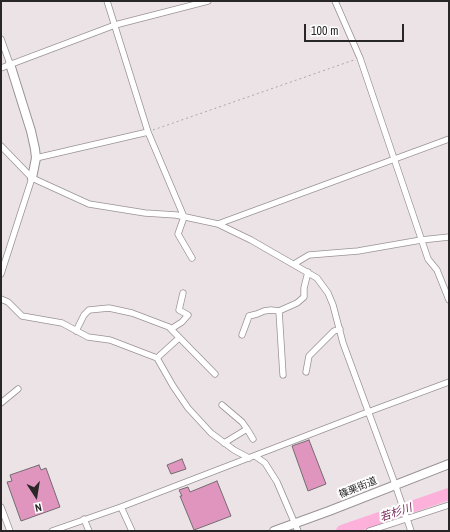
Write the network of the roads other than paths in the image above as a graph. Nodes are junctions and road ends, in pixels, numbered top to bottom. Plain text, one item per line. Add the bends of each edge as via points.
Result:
1 (107, 1) edge
2 (208, 1) edge
3 (335, 1) edge
4 (115, 25) junction
5 (1, 39) edge
6 (10, 64) junction
7 (1, 68) edge
8 (148, 132) junction
9 (449, 139) edge
10 (1, 146) edge
11 (36, 158) junction
12 (395, 160) junction
13 (32, 178) junction
14 (184, 217) junction
15 (218, 224) junction
16 (449, 237) edge
17 (421, 240) junction
18 (192, 258) dead end
19 (294, 264) junction
20 (308, 272) junction
21 (1, 274) edge
22 (183, 293) dead end
23 (1, 299) edge
24 (449, 300) edge
25 (279, 311) junction
26 (171, 329) junction
27 (340, 329) junction
28 (76, 331) junction
29 (242, 335) dead end
30 (180, 338) junction
31 (157, 358) junction
32 (306, 372) dead end
33 (215, 374) dead end
34 (283, 376) dead end
35 (449, 382) edge
36 (18, 389) dead end
37 (1, 403) edge
38 (222, 405) dead end
39 (368, 412) junction
40 (247, 429) junction
41 (253, 439) dead end
42 (224, 442) junction
43 (255, 456) junction
44 (249, 458) junction
45 (449, 464) edge
46 (396, 484) junction
47 (449, 505) edge
48 (1, 507) edge
49 (121, 507) junction
50 (84, 519) junction
51 (406, 519) junction
52 (296, 527) edge
53 (10, 531) edge
54 (52, 531) edge
55 (89, 531) edge
56 (132, 531) edge
57 (274, 531) edge
58 (369, 531) edge
59 (412, 531) edge

1 - 4 street
2 - 4 street
3 - 12 street via 360,58
4 - 6 street
4 - 8 street
5 - 6 street
6 - 7 street
6 - 11 main road via 31,131
8 - 11 street
8 - 14 street
9 - 12 street
10 - 13 street
11 - 13 main road
12 - 15 street
12 - 17 street
13 - 14 street via 89,204
13 - 21 street
14 - 15 street
14 - 18 street via 178,234
15 - 19 street
16 - 17 street
17 - 19 street via 358,251 309,255
17 - 24 street via 428,259 438,270
19 - 20 street
20 - 25 street via 304,297
20 - 27 street via 317,278 328,293
22 - 26 street via 179,310 188,315
23 - 28 street via 8,302 22,316 62,323
25 - 29 street via 264,311 249,316
25 - 34 street
26 - 28 street via 132,313 109,308 89,310
26 - 30 street
27 - 32 street via 334,331 310,356
27 - 39 street
28 - 31 street via 88,337 110,340
30 - 31 street
30 - 33 street
31 - 42 street via 188,408 211,433
35 - 39 street
36 - 37 street
38 - 40 street
39 - 43 street
39 - 46 street
40 - 41 street
40 - 42 street
42 - 44 street
43 - 44 street
43 - 52 street via 265,463 277,482
44 - 49 street
45 - 46 main road, 篠栗街道
46 - 51 street
46 - 52 main road, 篠栗街道
47 - 51 street
48 - 53 street
49 - 50 street
49 - 56 street
50 - 54 street
50 - 55 street
51 - 58 street
51 - 59 street
52 - 57 main road, 篠栗街道

